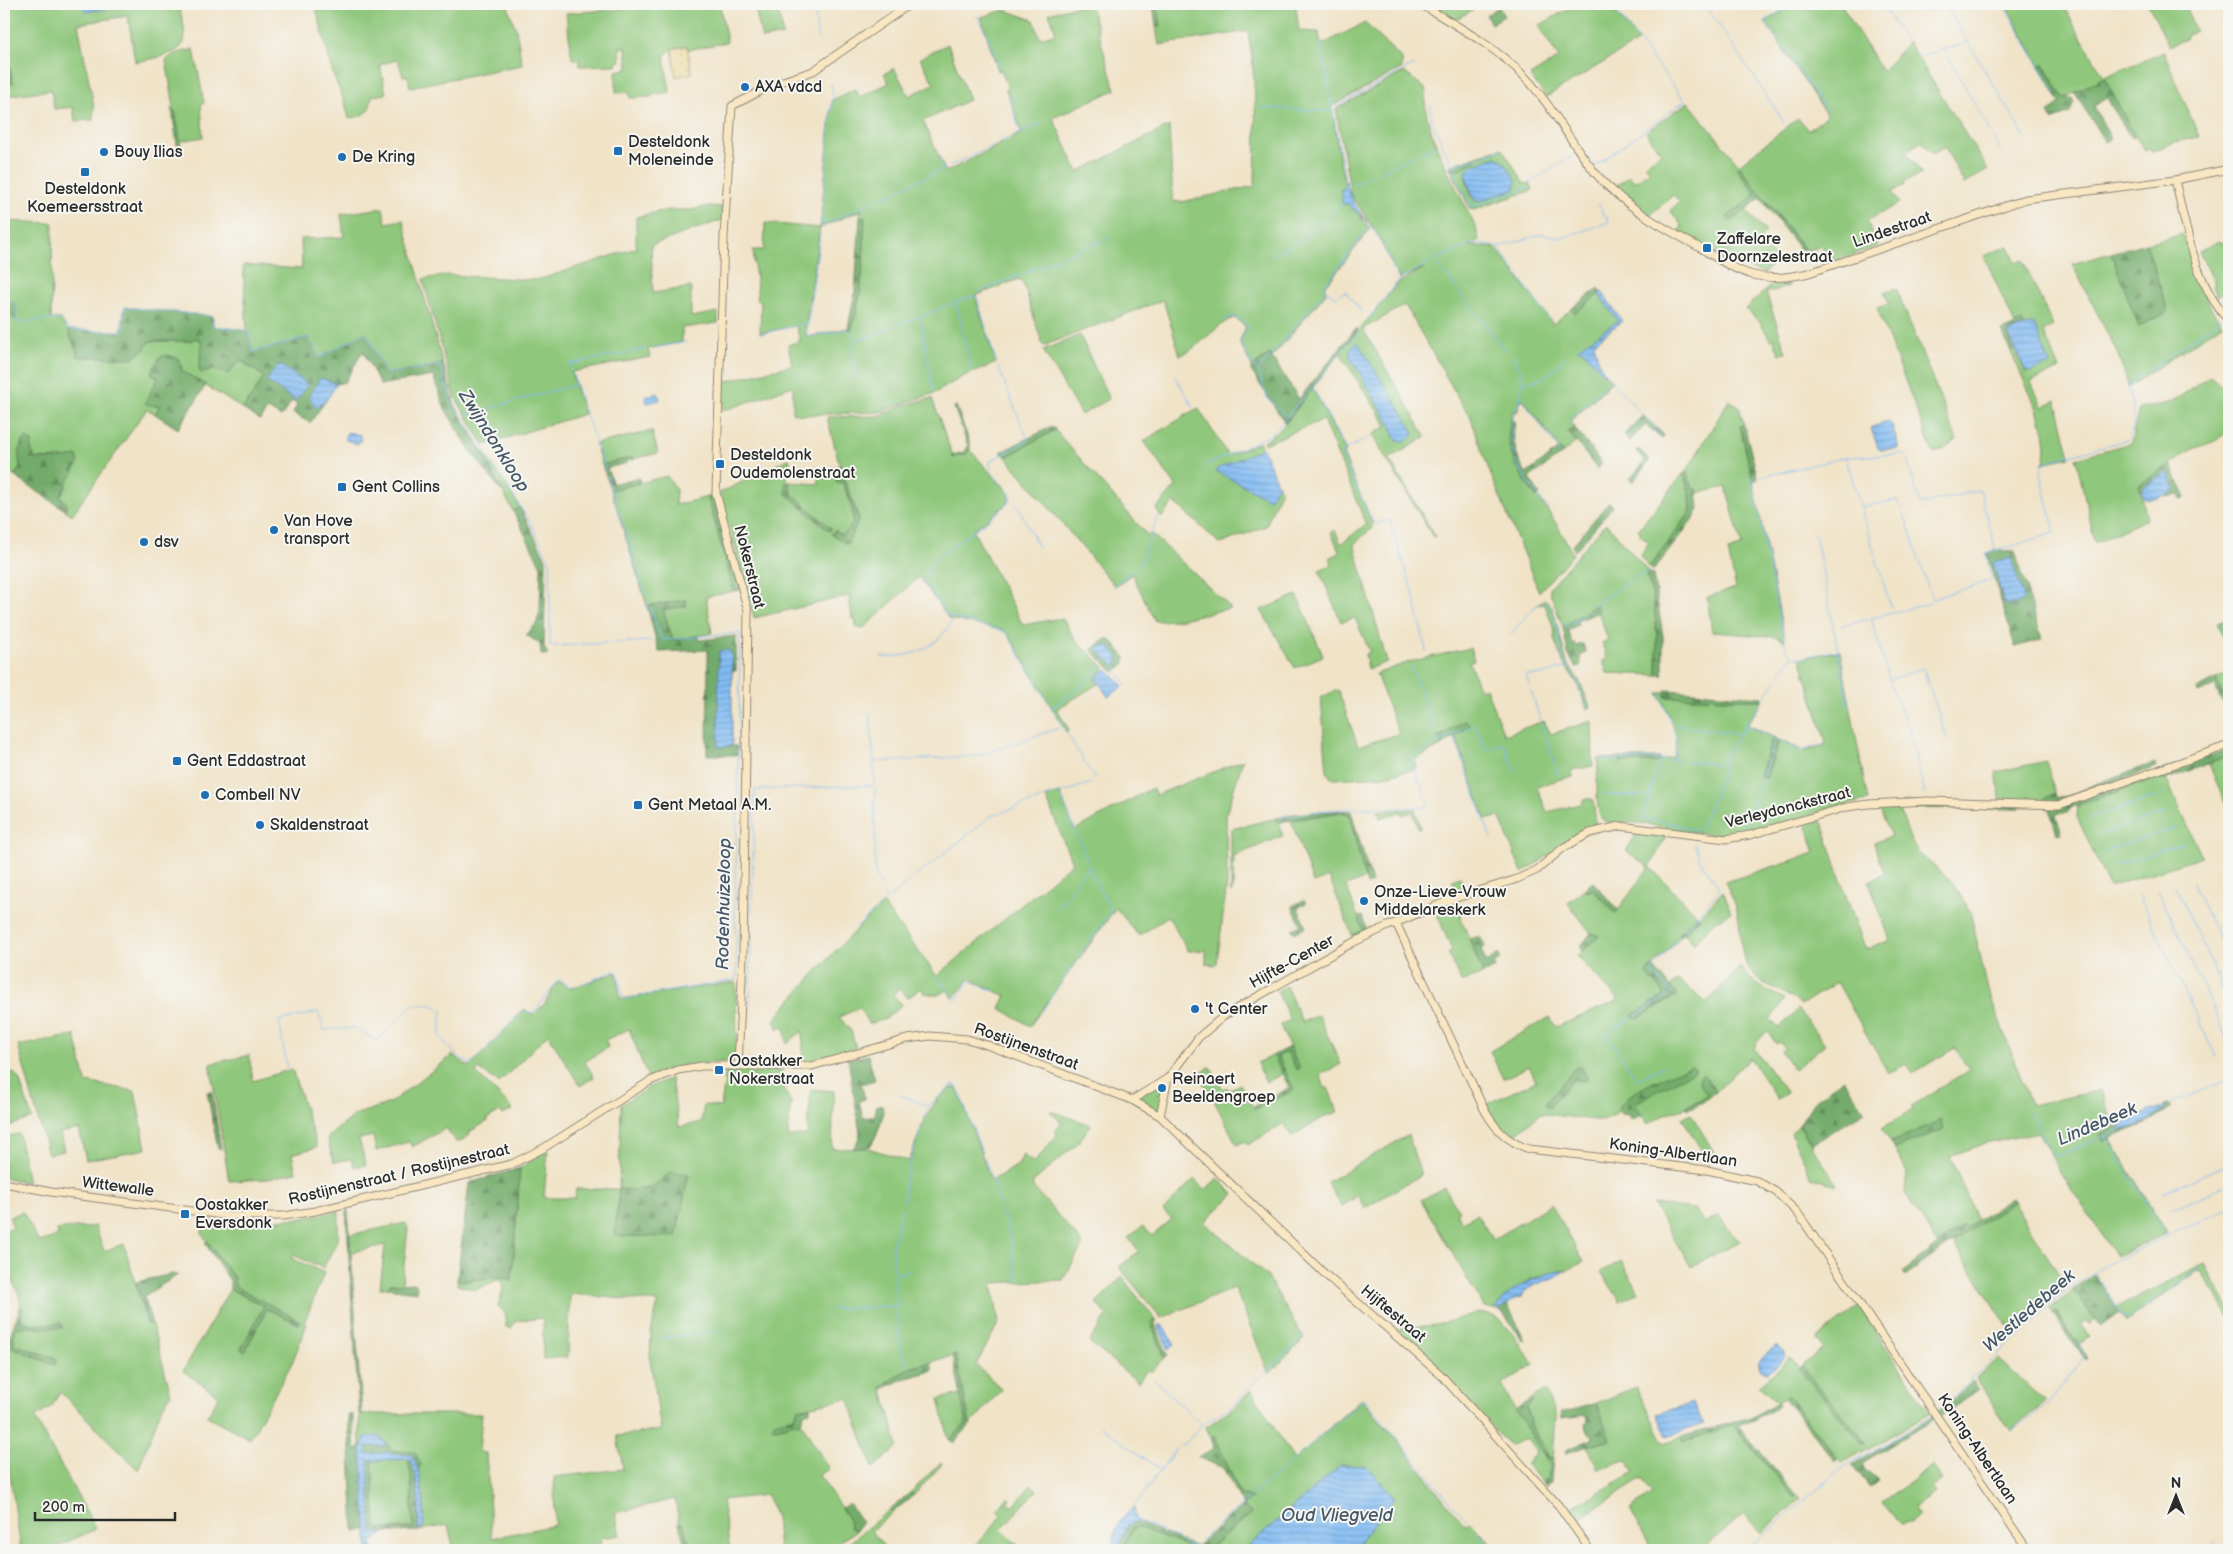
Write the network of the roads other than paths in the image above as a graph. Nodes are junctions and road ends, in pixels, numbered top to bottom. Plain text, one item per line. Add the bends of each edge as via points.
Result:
1 (910, 4) edge
2 (1420, 4) edge
3 (2229, 169) edge
4 (2175, 180) junction
5 (2229, 321) edge
6 (2229, 745) edge
7 (1396, 923) junction
8 (738, 1066) junction
9 (760, 1066) joint
10 (1168, 1078) junction
11 (1132, 1100) junction
12 (1160, 1116) junction
13 (4, 1183) edge
14 (230, 1216) joint
15 (1590, 1550) edge
16 (2028, 1550) edge

1 - 8 street, Nokerstraat via 813,70 774,84 732,106 724,236 716,493 748,611 744,956
2 - 4 street, Lindestraat via 1485,43 1526,78 1586,161 1616,194 1649,219 1752,275 1787,277 1809,273 2026,199
3 - 4 street, Lindestraat
4 - 5 street via 2201,278 2211,298
6 - 7 street, Verleydonckstraat via 2059,805 1928,801 1869,804 1726,839 1632,826 1610,827 1574,841 1537,870 1517,879 1450,900
7 - 10 street, Hijfte-Center via 1352,943 1225,1015 1199,1037
7 - 16 street, Koning-Albertlaan via 1485,1111 1501,1134 1529,1149 1743,1177 1767,1185 1792,1205
8 - 9 street, Rostijnenstraat / Rostijnestraat
8 - 14 street, Rostijnenstraat / Rostijnestraat via 694,1068 660,1077 542,1149 500,1169 315,1211 284,1216
9 - 11 street, Rostijnenstraat via 812,1066 907,1039 948,1036 986,1045
10 - 11 street, Hijfte-Center
10 - 12 street, Hijfte-Center
11 - 12 street, Rostijnenstraat
12 - 15 street, Hijftestraat via 1326,1276 1436,1370 1559,1506
13 - 14 street, Wittewalle

